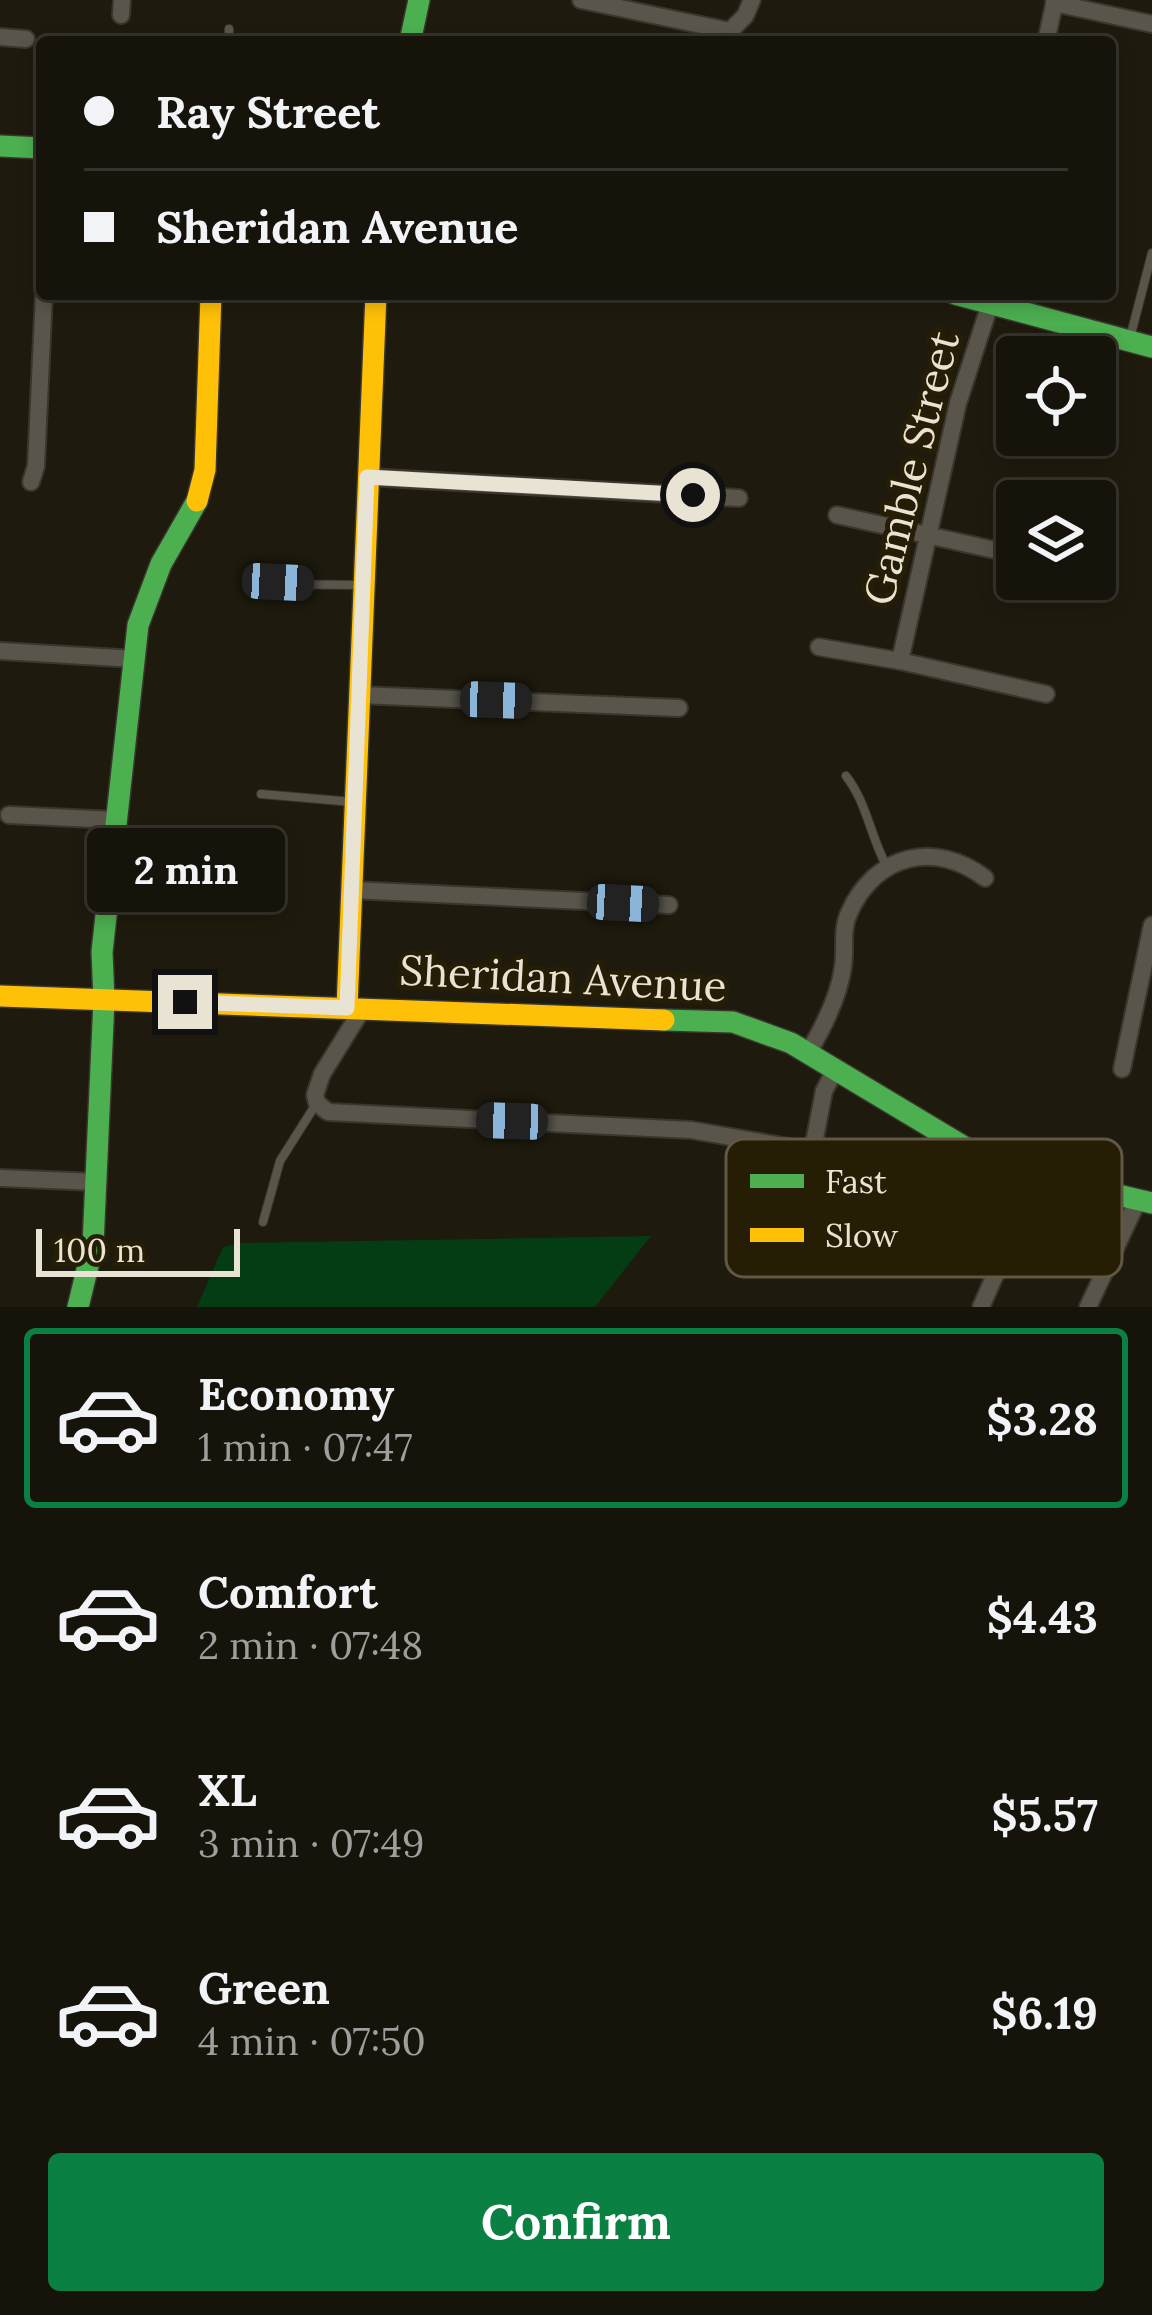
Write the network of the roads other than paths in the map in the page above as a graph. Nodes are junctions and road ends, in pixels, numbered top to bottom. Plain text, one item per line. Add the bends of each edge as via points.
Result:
1 (419, 0) edge
2 (581, 0) edge
3 (752, 0) edge
4 (1054, 1) edge
5 (1152, 24) edge
6 (230, 29) dead end
7 (229, 36) edge
8 (411, 36) edge
9 (726, 36) edge
10 (731, 36) edge
11 (1047, 36) edge
12 (0, 37) edge
13 (26, 40) dead end
14 (0, 146) edge
15 (36, 148) edge
16 (1152, 253) edge
17 (44, 300) edge
18 (211, 300) edge
19 (376, 300) edge
20 (991, 300) edge
21 (998, 300) edge
22 (1129, 341) junction
23 (1152, 347) edge
24 (367, 477) junction
25 (31, 482) dead end
26 (739, 498) dead end
27 (837, 515) dead end
28 (926, 536) junction
29 (996, 551) edge
30 (259, 584) dead end
31 (363, 585) junction
32 (819, 647) dead end
33 (0, 651) edge
34 (136, 658) junction
35 (900, 661) junction
36 (1046, 694) dead end
37 (359, 695) junction
38 (679, 708) dead end
39 (846, 776) dead end
40 (261, 794) dead end
41 (355, 802) junction
42 (10, 815) dead end
43 (115, 820) junction
44 (887, 866) junction
45 (985, 878) dead end
46 (351, 890) junction
47 (669, 905) dead end
48 (1152, 925) edge
49 (0, 996) edge
50 (104, 1000) junction
51 (355, 1008) junction
52 (808, 1053) junction
53 (1122, 1069) dead end
54 (836, 1070) junction
55 (317, 1103) junction
56 (743, 1139) edge
57 (814, 1139) edge
58 (948, 1139) edge
59 (0, 1178) edge
60 (96, 1182) junction
61 (1145, 1202) edge
62 (263, 1222) dead end
63 (1122, 1244) edge
64 (994, 1277) edge
65 (1104, 1277) edge
66 (78, 1307) edge
67 (981, 1307) edge
68 (1088, 1307) edge

1 - 8 street
2 - 9 street
3 - 10 street
4 - 5 street
4 - 11 street
6 - 7 lane
12 - 13 street
14 - 15 street
16 - 22 lane
17 - 25 street
18 - 34 street via 200,495 160,564 138,625
19 - 24 street
20 - 28 street, Gamble Street
21 - 22 street
22 - 23 street
24 - 26 street
24 - 31 street
27 - 28 street
28 - 29 street
28 - 35 street, Gamble Street
30 - 31 lane
31 - 37 street
32 - 35 street
33 - 34 street
34 - 43 street
35 - 36 street
37 - 38 street
37 - 41 street
39 - 44 lane via 862,796
40 - 41 lane
41 - 46 street
42 - 43 street
43 - 50 street
44 - 45 street via 934,855
44 - 52 street via 863,886 847,916 835,998
46 - 47 street
46 - 51 street
48 - 53 street
49 - 50 street, Sheridan Avenue
50 - 51 street, Sheridan Avenue
50 - 60 street
51 - 52 street, Sheridan Avenue via 715,1020 762,1030
51 - 55 street via 322,1074
52 - 54 street, Sheridan Avenue
54 - 57 street
54 - 58 street, Sheridan Avenue
55 - 56 street via 340,1115
55 - 62 lane via 280,1161
59 - 60 street
60 - 66 street
61 - 63 street
64 - 67 street
65 - 68 street

